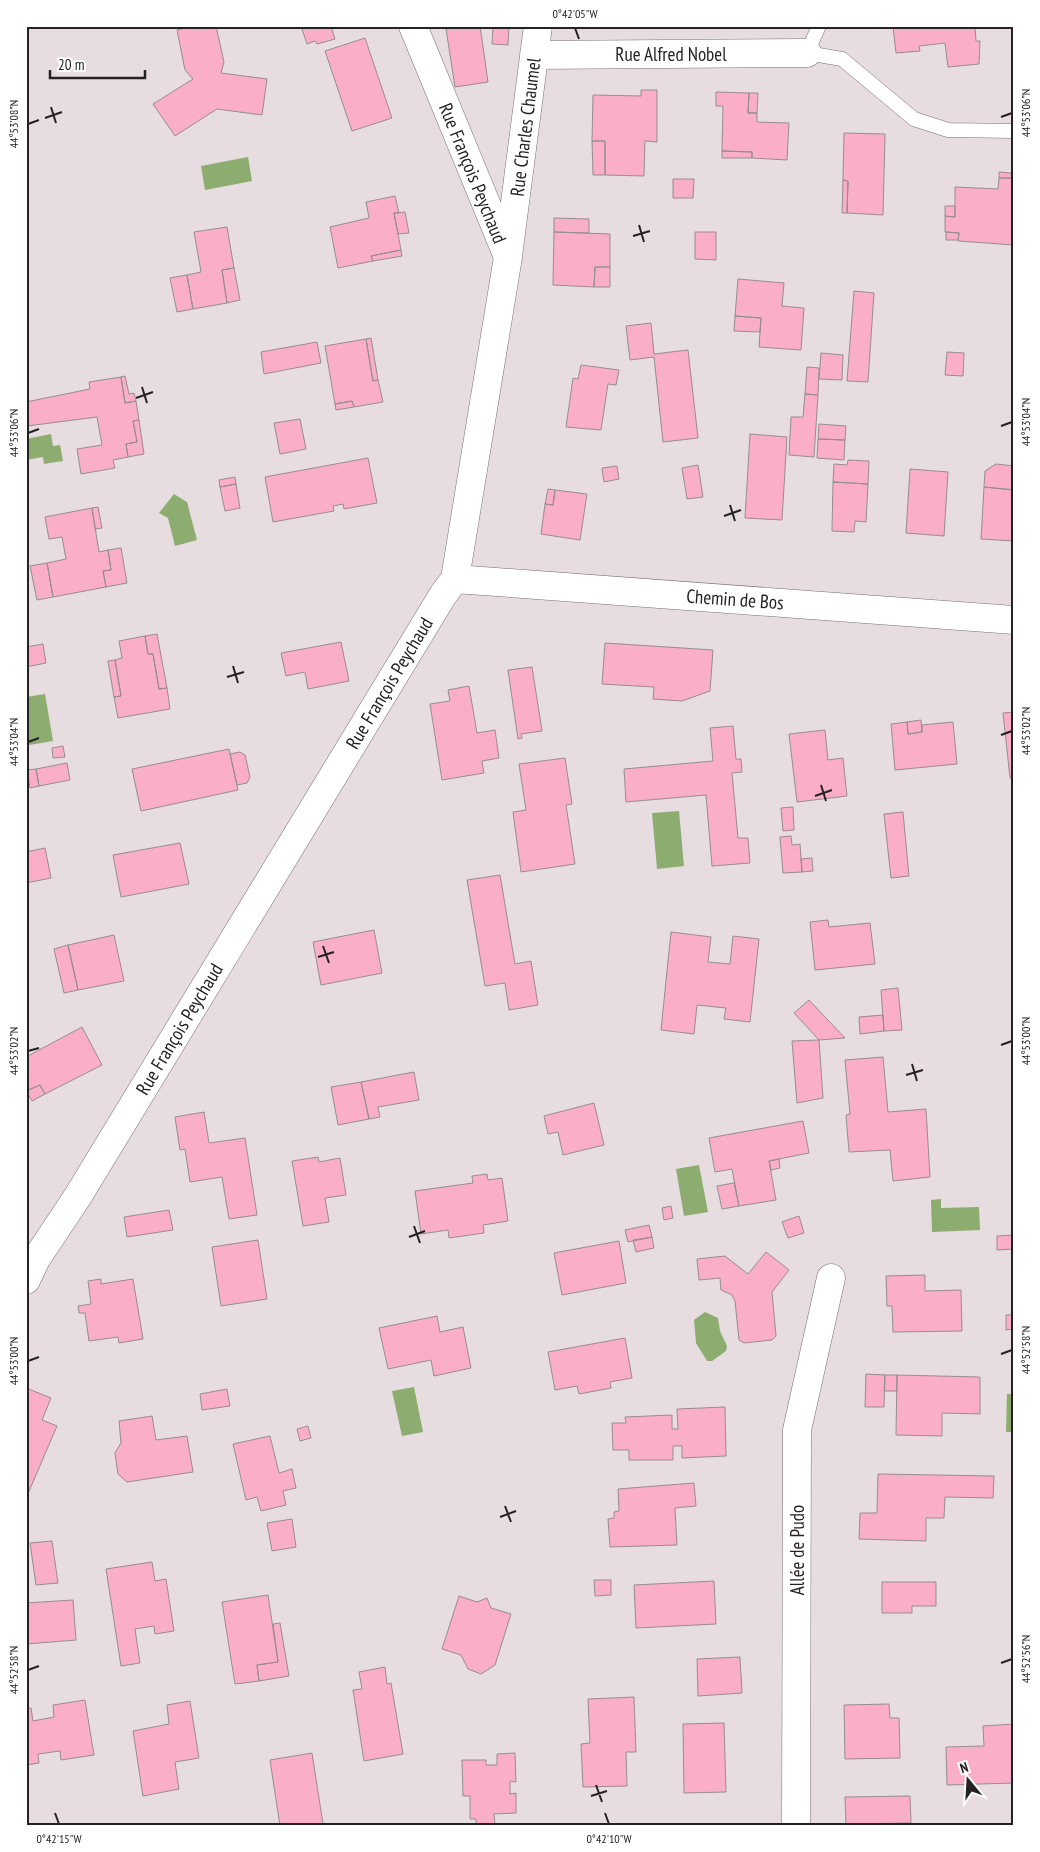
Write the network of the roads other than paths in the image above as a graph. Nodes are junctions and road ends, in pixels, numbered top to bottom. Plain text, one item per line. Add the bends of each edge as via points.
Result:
1 (413, 26) edge
2 (538, 26) edge
3 (819, 26) edge
4 (807, 53) junction
5 (534, 55) junction
6 (1014, 131) edge
7 (508, 257) junction
8 (455, 579) junction
9 (1014, 620) edge
10 (831, 1278) dead end
11 (26, 1280) edge
12 (796, 1826) edge

1 - 7 street, Rue François Peychaud
2 - 5 street, Rue Charles Chaumel
3 - 4 lane
4 - 5 street, Rue Alfred Nobel
4 - 6 lane, Rue Alfred Nobel via 842,59 914,119 948,130
5 - 7 street, Rue Charles Chaumel
7 - 8 street, Rue François Peychaud
8 - 9 street, Chemin de Bos
8 - 11 street, Rue François Peychaud
10 - 12 street, Allée de Pudo via 797,1430

